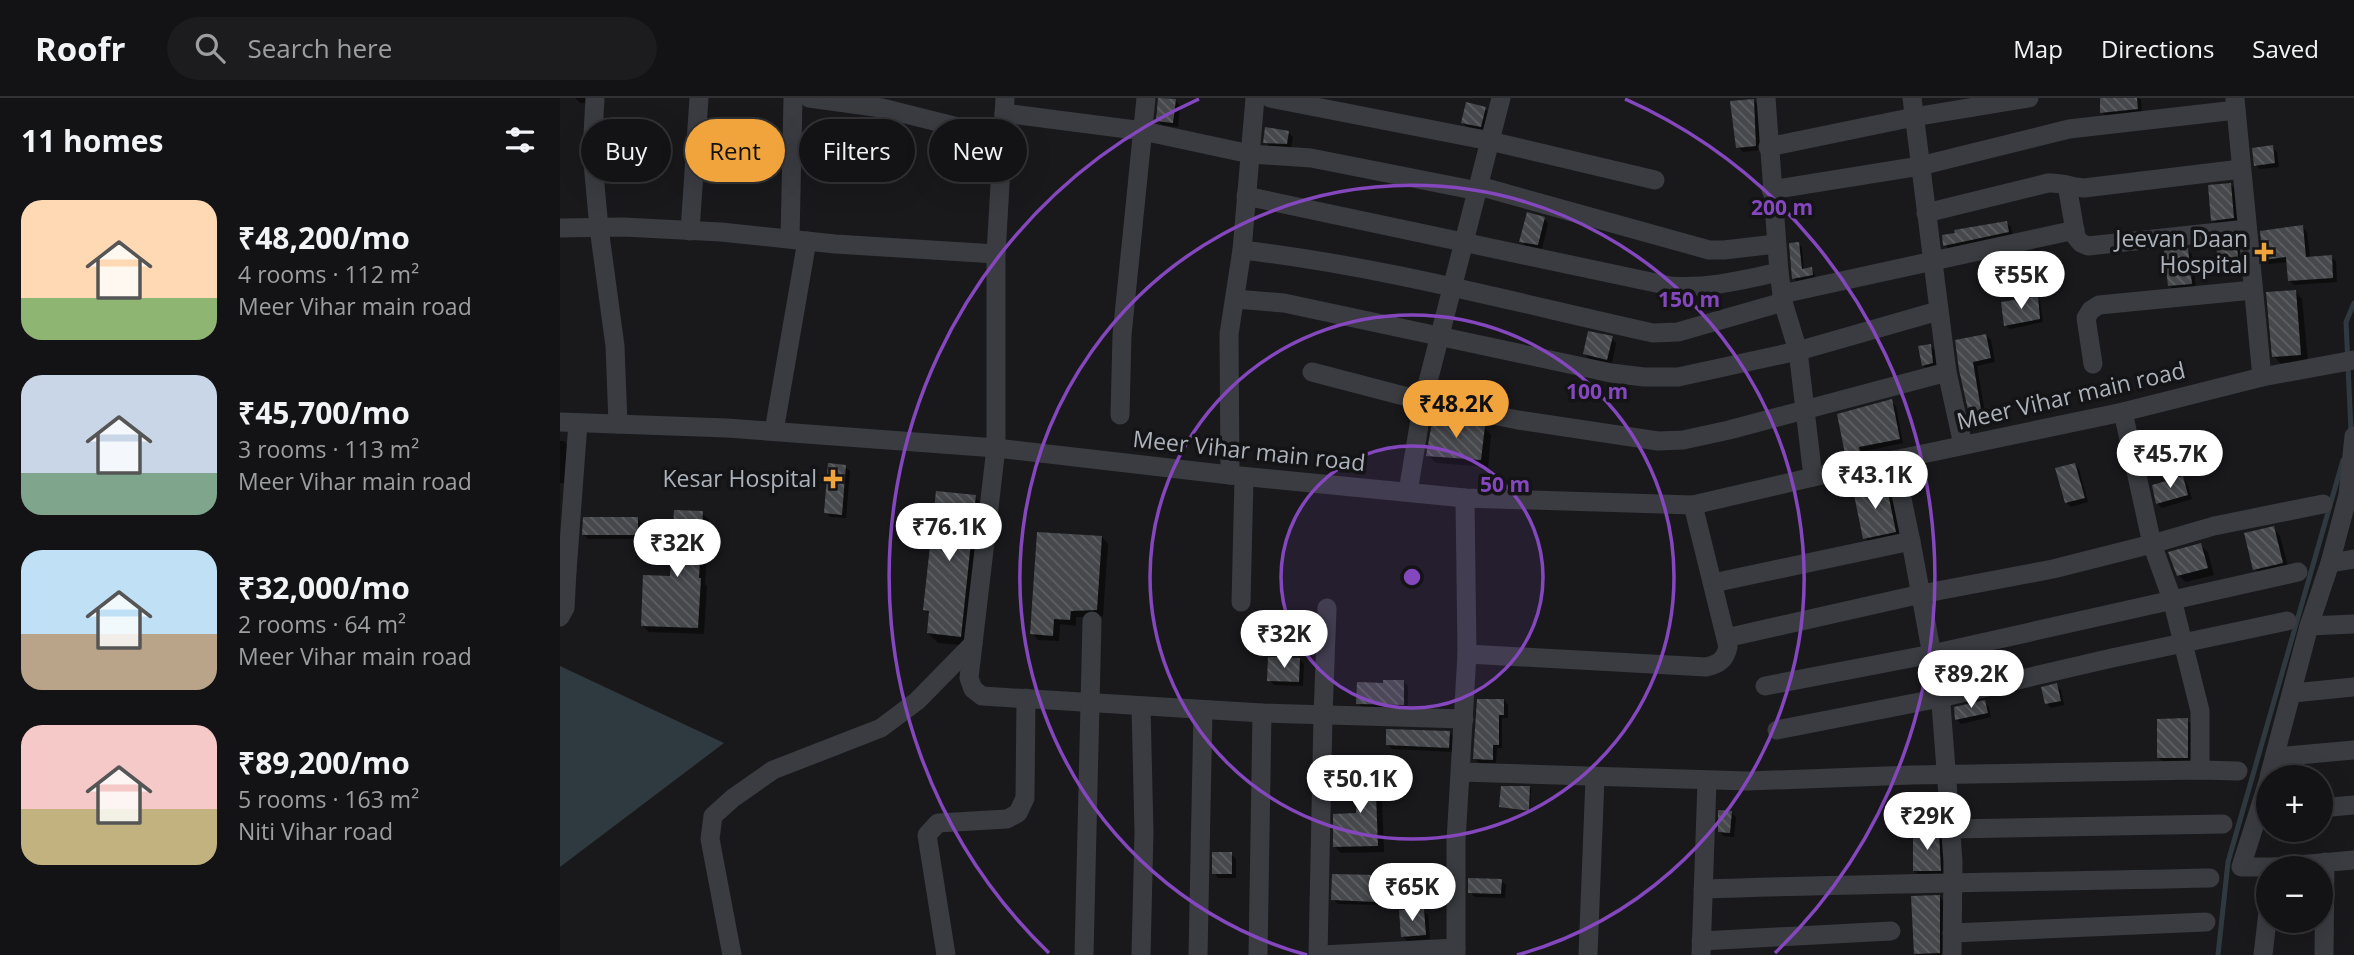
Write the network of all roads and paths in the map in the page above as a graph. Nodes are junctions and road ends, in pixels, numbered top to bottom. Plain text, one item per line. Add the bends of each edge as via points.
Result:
1 (595, 98) edge
2 (699, 98) edge
3 (793, 98) edge
4 (809, 98) edge
5 (1146, 98) edge
6 (1255, 98) edge
7 (1270, 98) edge
8 (1501, 98) edge
9 (1766, 98) edge
10 (2029, 98) edge
11 (2235, 104) edge
12 (1005, 105) edge
13 (1913, 108) edge
14 (929, 120) edge
15 (1143, 131) junction
16 (1490, 141) junction
17 (1768, 147) junction
18 (1250, 154) junction
19 (1920, 166) junction
20 (2241, 169) junction
21 (1655, 180) dead end
22 (1000, 182) edge
23 (2067, 185) junction
24 (1478, 188) junction
25 (1772, 190) junction
26 (1246, 196) junction
27 (1926, 213) junction
28 (560, 228) edge
29 (599, 228) junction
30 (2247, 229) junction
31 (2075, 230) junction
32 (690, 231) junction
33 (798, 240) junction
34 (1464, 244) junction
35 (1776, 244) junction
36 (1242, 250) junction
37 (996, 254) junction
38 (1932, 261) junction
39 (1779, 272) junction
40 (1453, 288) junction
41 (2253, 290) junction
42 (1782, 298) junction
43 (1235, 299) junction
44 (1938, 311) junction
45 (1440, 336) junction
46 (1798, 351) junction
47 (2346, 361) edge
48 (2094, 364) dead end
49 (1312, 372) dead end
50 (1947, 372) junction
51 (2262, 377) junction
52 (1423, 401) junction
53 (1804, 409) junction
54 (2123, 412) junction
55 (1120, 415) dead end
56 (569, 422) edge
57 (618, 424) junction
58 (774, 431) junction
59 (2354, 436) edge
60 (1963, 445) junction
61 (996, 448) junction
62 (1894, 460) junction
63 (1237, 476) junction
64 (1813, 477) junction
65 (1408, 492) junction
66 (2351, 494) edge
67 (1465, 498) junction
68 (2323, 504) dead end
69 (1693, 505) junction
70 (1911, 541) junction
71 (2152, 544) junction
72 (2354, 559) edge
73 (2330, 563) junction
74 (563, 571) edge
75 (2298, 572) dead end
76 (1713, 583) junction
77 (1921, 594) junction
78 (2172, 599) junction
79 (1241, 602) dead end
80 (1328, 608) dead end
81 (560, 617) edge
82 (1092, 621) dead end
83 (2287, 621) dead end
84 (2354, 624) edge
85 (2309, 626) junction
86 (1726, 638) junction
87 (2183, 642) junction
88 (973, 644) junction
89 (1467, 654) junction
90 (1932, 654) junction
91 (1765, 686) dead end
92 (2354, 687) edge
93 (2293, 693) junction
94 (1026, 698) junction
95 (1940, 698) junction
96 (1090, 704) junction
97 (1141, 707) junction
98 (1203, 710) junction
99 (1262, 713) junction
100 (1323, 716) junction
101 (1464, 719) junction
102 (1777, 730) dead end
103 (2354, 750) edge
104 (2276, 757) junction
105 (2273, 765) edge
106 (2200, 770) junction
107 (2238, 771) dead end
108 (1461, 772) junction
109 (1947, 774) junction
110 (1595, 778) junction
111 (1707, 781) junction
112 (2354, 805) edge
113 (2333, 807) edge
114 (2223, 824) dead end
115 (1951, 829) junction
116 (2256, 830) edge
117 (2354, 860) edge
118 (2333, 861) edge
119 (2256, 867) edge
120 (2210, 878) dead end
121 (1953, 884) junction
122 (1703, 889) junction
123 (2206, 922) dead end
124 (1891, 931) dead end
125 (1952, 933) junction
126 (2266, 933) edge
127 (2324, 933) edge
128 (1701, 948) edge
129 (1456, 951) edge
130 (732, 955) edge
131 (946, 955) edge
132 (1084, 955) edge
133 (1141, 955) edge
134 (1198, 955) edge
135 (1258, 955) edge
136 (1320, 955) edge
137 (1587, 955) edge
138 (1952, 955) edge
139 (2263, 955) edge
140 (2324, 955) edge

1 - 29 street via 592,152
2 - 32 street
3 - 33 street
4 - 14 street
5 - 15 street
6 - 18 street
7 - 16 street
8 - 16 street
9 - 17 street
10 - 13 street
11 - 19 street via 2069,129
11 - 20 street
12 - 15 street
13 - 17 street
13 - 19 street
15 - 18 street
15 - 55 street via 1122,335
16 - 21 street
16 - 24 street
17 - 25 street
18 - 24 street via 1311,158
18 - 26 street
19 - 25 street
19 - 27 street
20 - 23 street via 2084,188
20 - 30 street
22 - 37 street
23 - 27 street via 2048,183
23 - 31 street
24 - 34 street
24 - 35 street via 1709,250
25 - 35 street
26 - 34 street
26 - 36 street
27 - 38 street
28 - 29 street
29 - 32 street
29 - 57 street via 615,346
30 - 31 street via 2088,246 2081,243
30 - 41 street
31 - 38 street
32 - 33 street
33 - 37 street
33 - 58 street
34 - 39 street via 1691,288
34 - 40 street
35 - 39 street
36 - 40 street via 1296,256
36 - 43 street
37 - 61 street
38 - 42 street
38 - 44 street
39 - 42 street
40 - 42 street via 1665,334
40 - 45 street
41 - 48 street via 2099,305 2086,317
41 - 51 street
42 - 46 street
43 - 45 street via 1283,303
43 - 63 street via 1229,334
44 - 46 street
44 - 50 street
45 - 46 street via 1644,377 1678,377
45 - 52 street
46 - 53 street
47 - 51 street, Meer Vihar main road
49 - 52 street
50 - 53 street
50 - 60 street
51 - 54 street, Meer Vihar main road
52 - 53 street via 1658,441 1729,430
52 - 65 street
53 - 64 street
54 - 60 street, Meer Vihar main road
54 - 71 street
56 - 57 street, Meer Vihar main road
56 - 74 street
57 - 58 street, Meer Vihar main road
58 - 61 street, Meer Vihar main road
59 - 66 street
60 - 62 street, Meer Vihar main road
61 - 63 street, Meer Vihar main road
61 - 88 street
62 - 64 street, Meer Vihar main road
62 - 70 street
63 - 65 street, Meer Vihar main road
63 - 79 street
64 - 69 street, Meer Vihar main road
65 - 67 street, Meer Vihar main road
66 - 73 street
67 - 69 street, Meer Vihar main road
67 - 89 street
68 - 71 street
69 - 76 street
70 - 76 street
70 - 77 street
71 - 77 street
71 - 78 street
72 - 73 street
73 - 85 street
74 - 81 street via 565,608
75 - 78 street
76 - 86 street
77 - 86 street
77 - 90 street
78 - 87 street
78 - 90 street
80 - 100 street
82 - 96 street
83 - 87 street
84 - 85 street
85 - 93 street
86 - 89 street via 1725,658 1706,667
87 - 95 street
87 - 106 street via 2200,711
88 - 94 street via 969,678 973,689 982,696
88 - 130 street via 917,701 881,728 773,770 713,816 710,839
89 - 101 street
90 - 91 street
90 - 95 street
92 - 93 street
93 - 104 street
94 - 96 street
94 - 131 street via 1025,798 1018,813 1007,819 938,823 927,835
95 - 102 street
95 - 109 street
96 - 97 street
96 - 132 street
97 - 98 street
97 - 133 street
98 - 99 street
98 - 134 street
99 - 100 street
99 - 135 street
100 - 101 street
100 - 136 street
101 - 108 street
103 - 104 street
104 - 105 street
106 - 107 street
106 - 109 street
108 - 110 street
108 - 129 street
109 - 111 street
109 - 115 street
110 - 111 street
110 - 137 street
111 - 122 street
112 - 113 street
114 - 115 street
115 - 121 street
116 - 119 street via 2241,867
117 - 118 street
120 - 121 street
121 - 122 street
121 - 125 street
122 - 128 street
123 - 125 street
124 - 128 street
125 - 138 street
126 - 139 street
127 - 140 street
129 - 136 street

